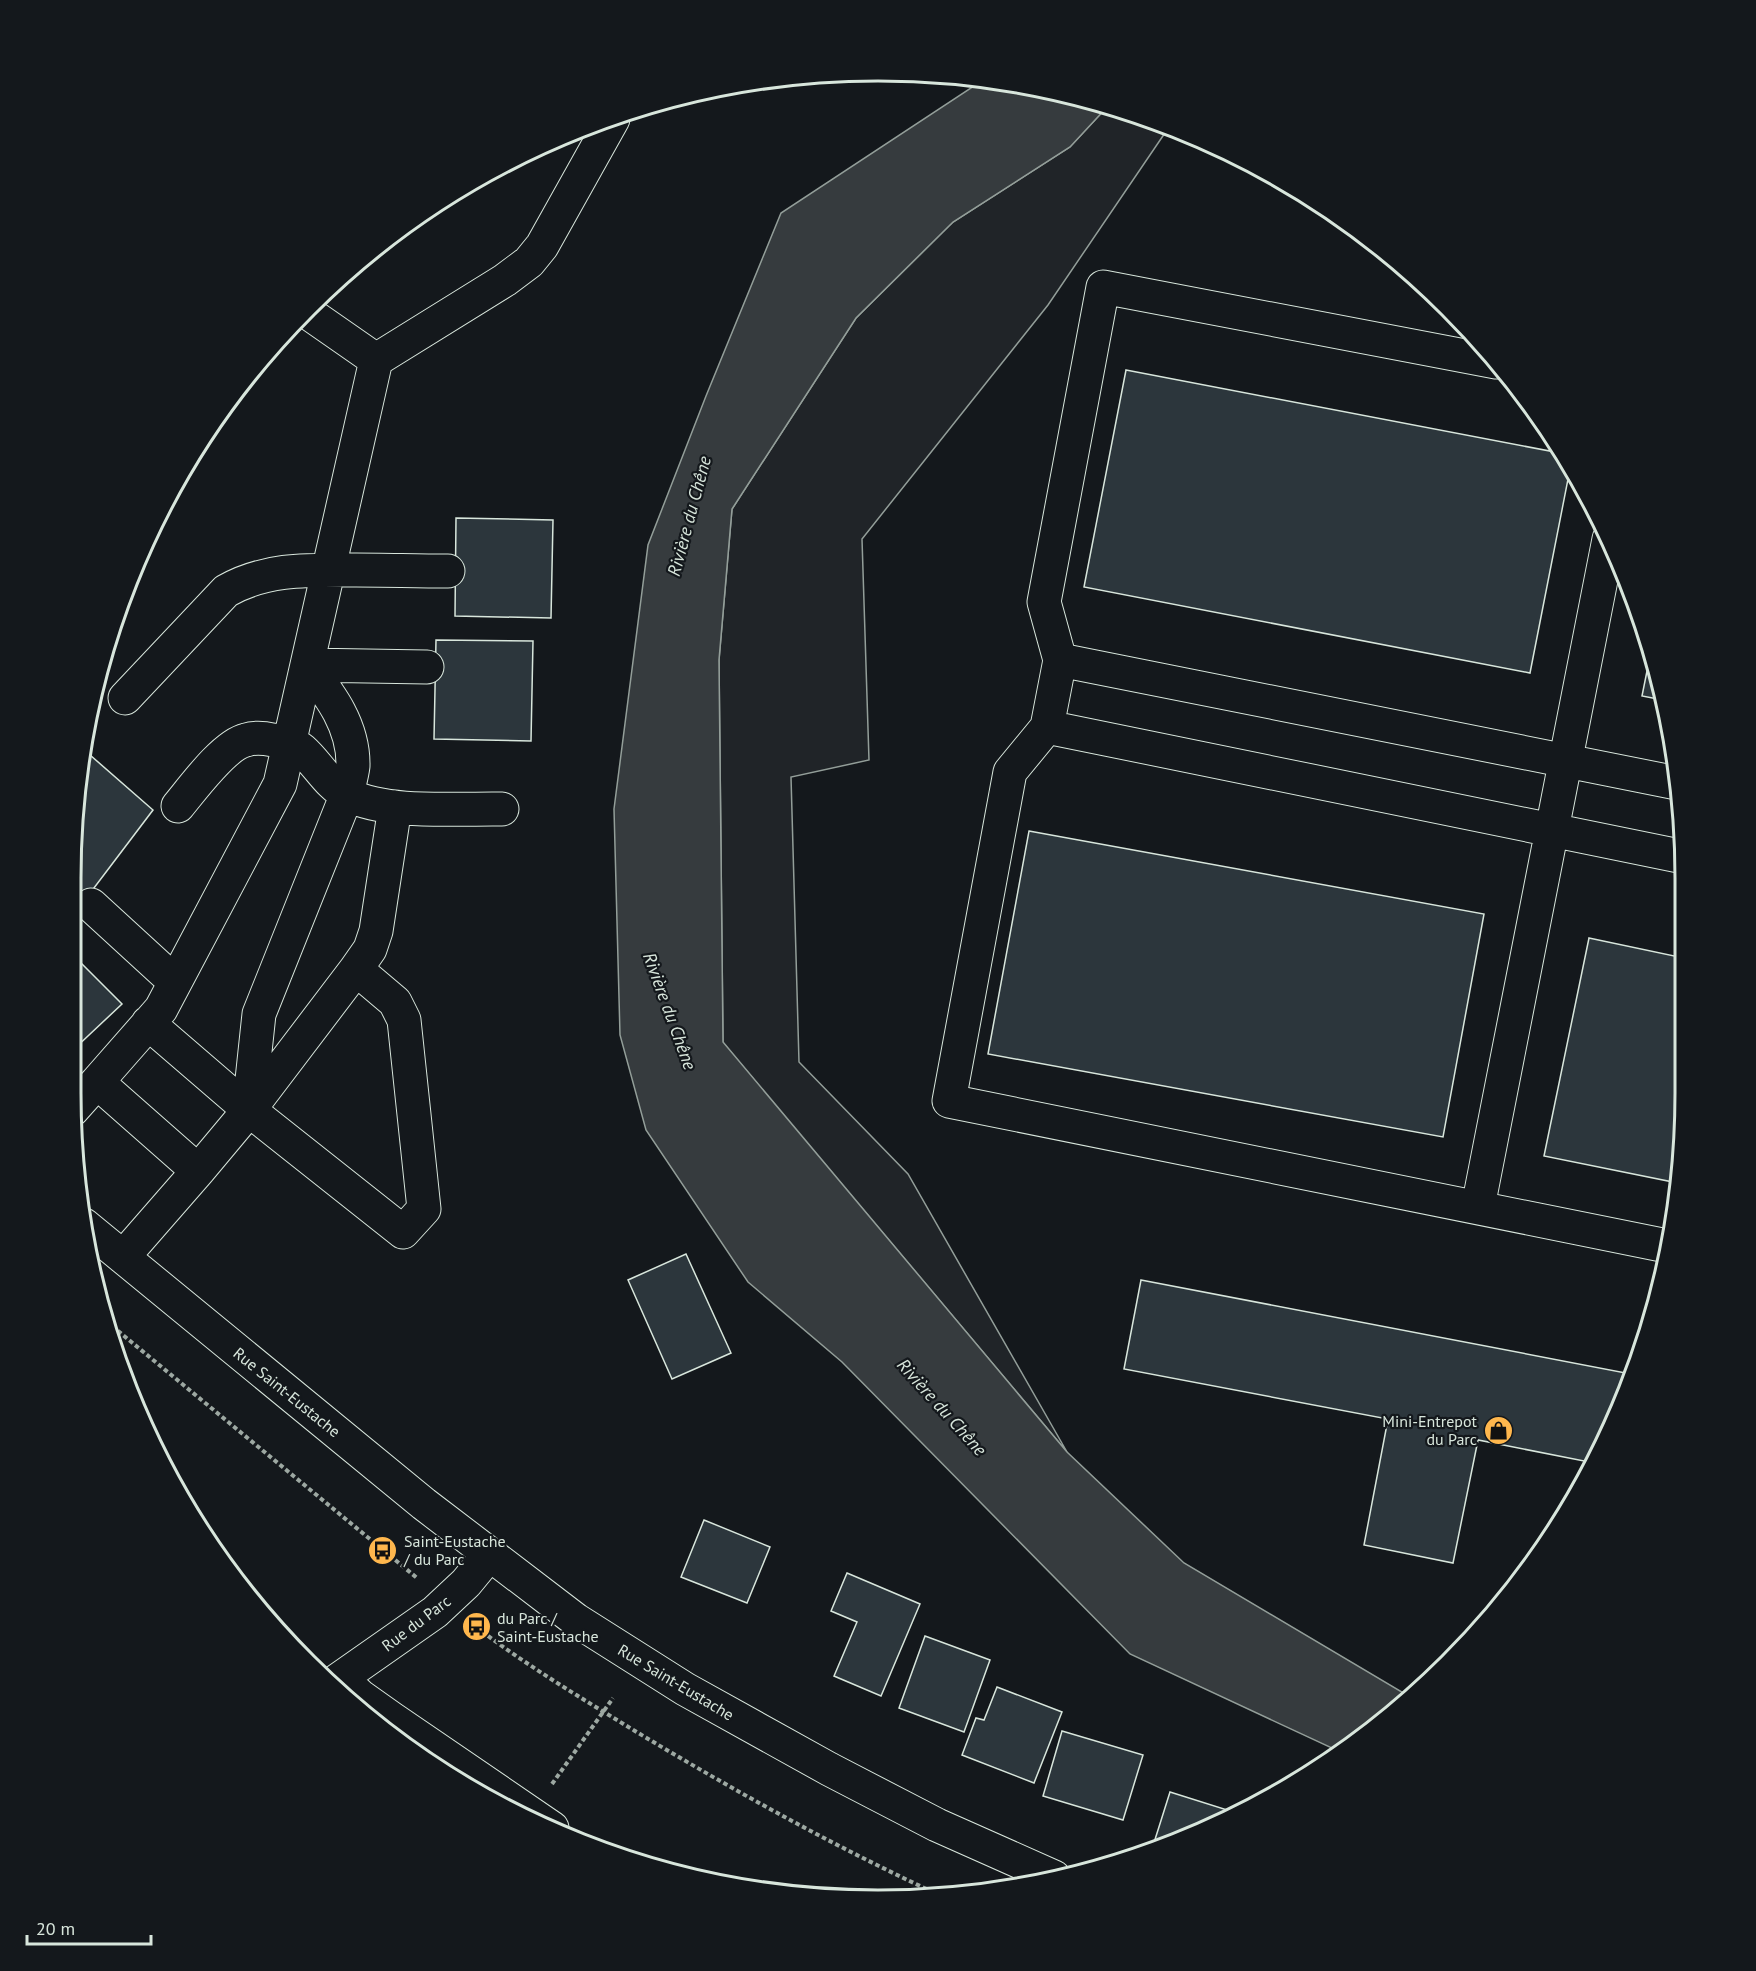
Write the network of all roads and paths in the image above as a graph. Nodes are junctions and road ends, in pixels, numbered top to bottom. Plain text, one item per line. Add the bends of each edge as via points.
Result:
1 (598, 132) edge
2 (312, 316) edge
3 (1482, 359) edge
4 (376, 360) junction
5 (1606, 555) edge
6 (328, 570) junction
7 (448, 571) dead end
8 (1060, 660) junction
9 (307, 664) junction
10 (427, 667) dead end
11 (125, 698) dead end
12 (1047, 727) junction
13 (289, 742) junction
14 (1567, 761) junction
15 (1669, 781) edge
16 (347, 794) junction
17 (178, 806) dead end
18 (395, 807) junction
19 (502, 809) dead end
20 (1552, 830) junction
21 (1674, 855) edge
22 (91, 905) dead end
23 (356, 969) junction
24 (175, 982) junction
25 (148, 1023) junction
26 (97, 1082) junction
27 (81, 1100) edge
28 (249, 1110) junction
29 (198, 1172) junction
30 (1478, 1207) junction
31 (94, 1233) edge
32 (1661, 1245) edge
33 (123, 1257) junction
34 (117, 1331) edge
35 (383, 1550) dead end
36 (489, 1555) junction
37 (476, 1627) dead end
38 (339, 1679) edge
39 (347, 1686) edge
40 (613, 1698) dead end
41 (605, 1712) junction
42 (542, 1810) edge
43 (1043, 1873) edge
44 (925, 1888) edge

1 - 4 street via 542,246 529,262
2 - 4 street
3 - 8 street via 1103,287 1044,602
4 - 6 street
5 - 14 street
6 - 7 street
6 - 9 street
6 - 11 street via 266,574 244,580 226,591
8 - 12 street
8 - 14 street
9 - 10 street
9 - 13 street
9 - 16 street via 342,716 351,742 353,767
12 - 20 street
12 - 30 street via 1010,772 949,1101
13 - 16 street via 305,752 325,777
13 - 17 street via 261,738 230,747
13 - 24 street via 280,784
14 - 15 street
14 - 20 street
16 - 18 street
16 - 28 street via 259,1014
18 - 19 street
18 - 23 street via 376,931 370,949
20 - 21 street
20 - 30 street
22 - 24 street
23 - 28 street
23 - 28 street via 395,1002 404,1020 424,1209 403,1232
24 - 25 street via 161,1009
25 - 26 street
25 - 28 street
26 - 27 street
26 - 29 street
28 - 29 street
29 - 33 street
30 - 32 street
31 - 33 street, Rue Saint-Eustache
33 - 36 street, Rue Saint-Eustache
34 - 35 path
36 - 38 street, Rue du Parc via 435,1612
36 - 43 street, Rue Saint-Eustache via 576,1620 740,1721 928,1821
37 - 41 path
39 - 42 street
40 - 41 path
41 - 42 path
41 - 44 path via 801,1827

